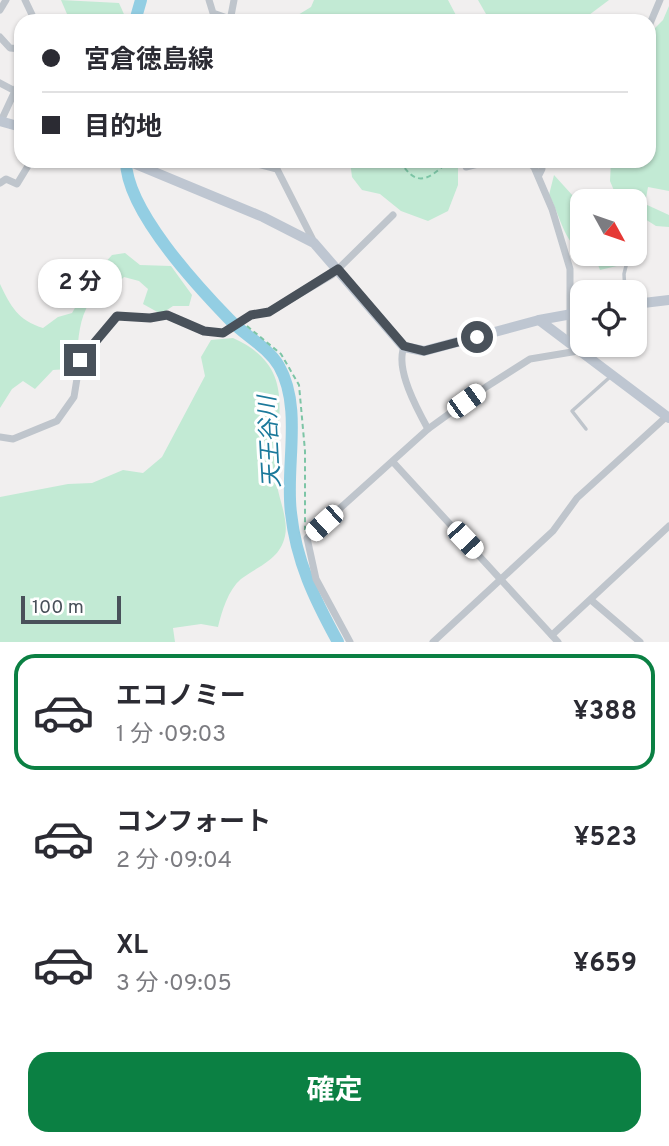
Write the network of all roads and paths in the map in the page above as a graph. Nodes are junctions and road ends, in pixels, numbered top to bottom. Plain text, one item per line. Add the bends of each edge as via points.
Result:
1 (6, 0) edge
2 (0, 10) edge
3 (0, 37) edge
4 (14, 48) edge
5 (14, 93) edge
6 (1, 121) edge
7 (27, 168) edge
8 (144, 168) edge
9 (275, 168) edge
10 (404, 168) edge
11 (440, 168) edge
12 (533, 168) edge
13 (542, 168) edge
14 (539, 175) junction
15 (0, 183) edge
16 (393, 215) dead end
17 (314, 243) junction
18 (338, 269) junction
19 (572, 280) edge
20 (669, 300) edge
21 (647, 303) edge
22 (570, 314) edge
23 (538, 320) junction
24 (238, 323) junction
25 (570, 344) edge
26 (404, 346) junction
27 (570, 348) edge
28 (588, 357) edge
29 (612, 375) junction
30 (668, 417) edge
31 (428, 429) junction
32 (586, 429) dead end
33 (0, 437) edge
34 (393, 462) junction
35 (669, 526) edge
36 (307, 538) junction
37 (501, 580) junction
38 (591, 600) junction
39 (552, 635) junction
40 (350, 642) edge
41 (433, 642) edge
42 (558, 642) edge
43 (640, 642) edge

1 - 2 street
3 - 4 street
5 - 6 street
7 - 15 street via 17,184 6,179
8 - 17 main road
9 - 17 street
10 - 11 path via 417,179 428,178
12 - 14 street
13 - 14 street
14 - 19 street
16 - 18 street
17 - 18 main road
18 - 24 street via 269,312
18 - 26 main road
20 - 21 main road
22 - 23 main road
23 - 25 main road
23 - 26 main road via 424,351
24 - 33 street via 214,334 167,315 117,316 80,360 74,397 57,421 13,439
24 - 36 path via 281,354 299,385
26 - 31 street via 403,369
27 - 31 street via 521,363
28 - 29 main road
29 - 30 main road
29 - 32 lane via 572,411
30 - 37 street via 577,498 553,531
31 - 34 street
34 - 36 street
34 - 37 street
35 - 38 street
36 - 40 street via 316,579
37 - 39 street
37 - 41 street
38 - 39 street
38 - 43 street
39 - 42 street

